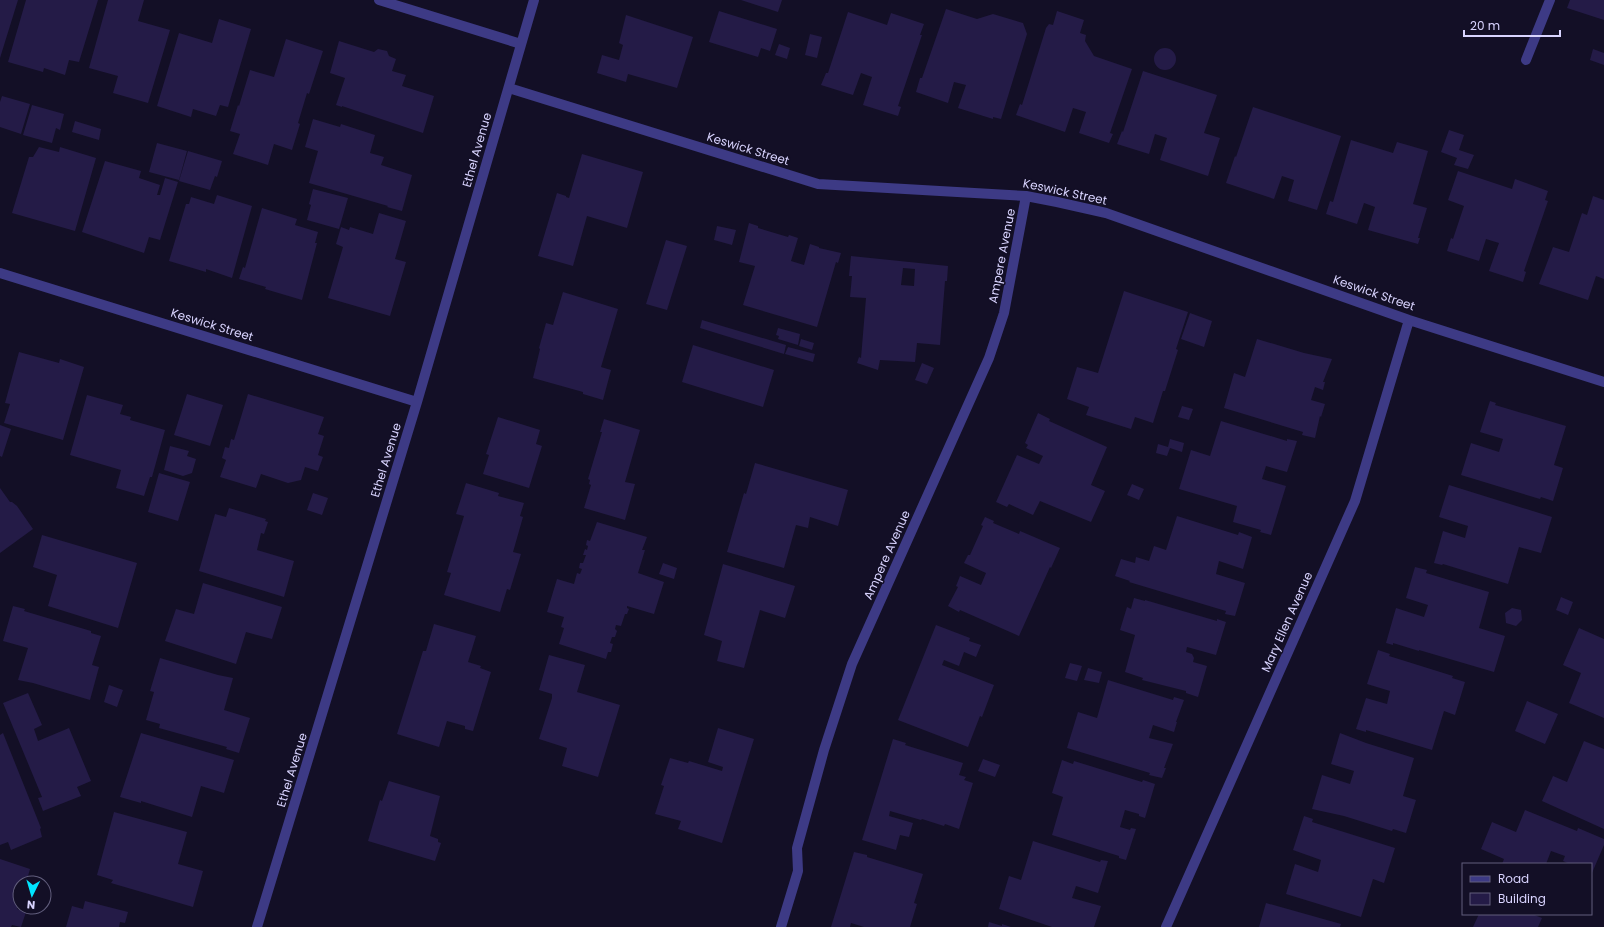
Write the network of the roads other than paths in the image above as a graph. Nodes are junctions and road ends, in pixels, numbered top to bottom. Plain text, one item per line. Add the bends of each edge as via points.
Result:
1 (379, 0) edge
2 (534, 0) edge
3 (1550, 0) edge
4 (521, 44) junction
5 (1526, 60) dead end
6 (509, 88) junction
7 (1026, 196) junction
8 (0, 273) edge
9 (1410, 320) junction
10 (1604, 382) edge
11 (417, 402) junction
12 (257, 927) edge
13 (781, 927) edge
14 (1166, 927) edge

1 - 4 street
2 - 4 street, Ethel Avenue
3 - 5 street
4 - 6 street, Ethel Avenue
6 - 7 street, Keswick Street via 818,184
6 - 11 street, Ethel Avenue
7 - 9 street, Keswick Street via 1106,213
7 - 13 street, Ampere Avenue via 1004,313 989,358 852,664 796,848 798,871
8 - 11 street, Keswick Street
9 - 10 street, Keswick Street
9 - 14 street, Mary Ellen Avenue via 1355,501
11 - 12 street, Ethel Avenue

